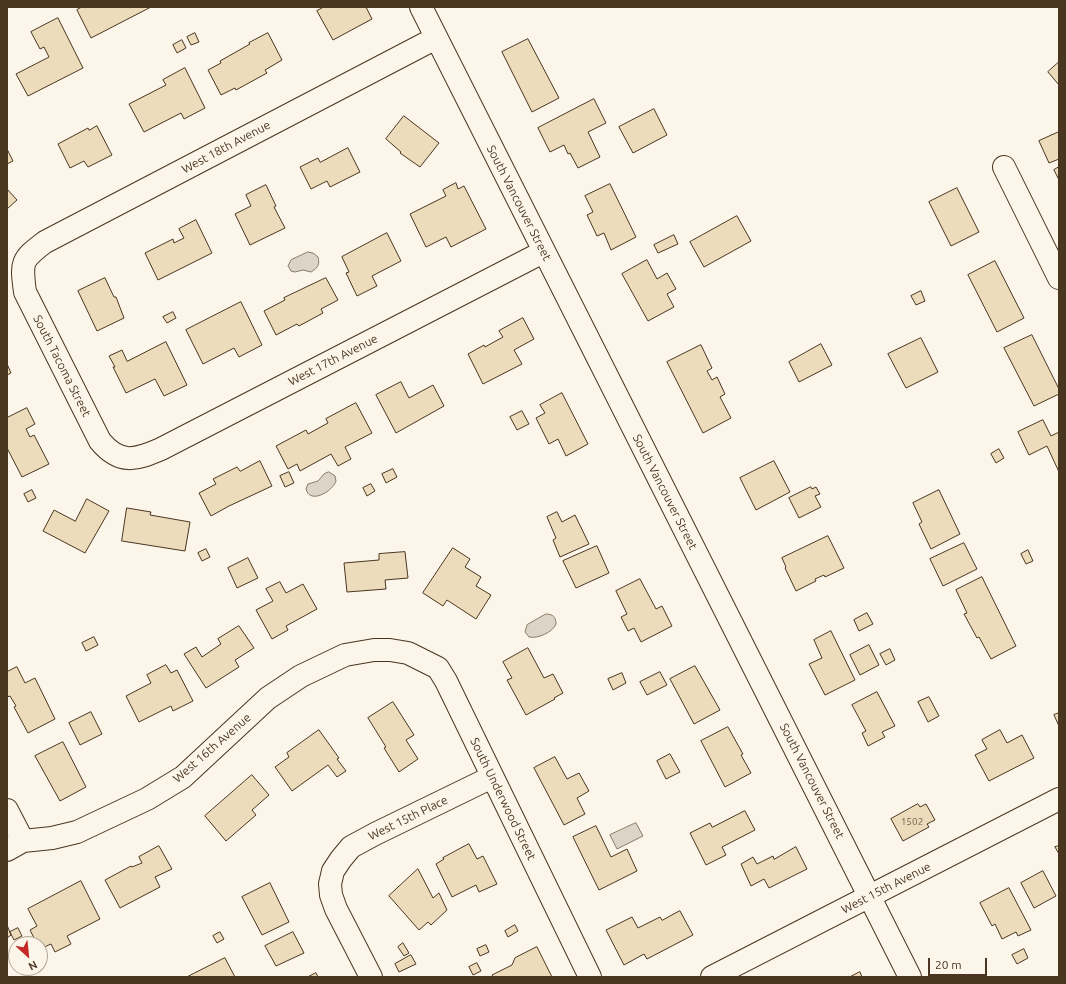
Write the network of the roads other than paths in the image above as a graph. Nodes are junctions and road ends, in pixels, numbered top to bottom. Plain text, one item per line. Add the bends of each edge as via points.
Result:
1 (421, 7) edge
2 (436, 38) junction
3 (1004, 168) dead end
4 (543, 252) junction
5 (23, 264) joint
6 (1056, 266) edge
7 (121, 457) joint
8 (390, 650) joint
9 (492, 777) junction
10 (1059, 799) edge
11 (7, 810) edge
12 (15, 845) edge
13 (870, 896) junction
14 (372, 977) edge
15 (590, 977) edge
16 (712, 977) edge
17 (910, 977) edge

1 - 2 street, South Vancouver Street
2 - 4 street, South Vancouver Street
2 - 5 street, West 18th Avenue via 45,242 26,258
3 - 6 street
4 - 7 street, West 17th Avenue via 161,449 130,459
4 - 13 street, South Vancouver Street
5 - 7 street, South Tacoma Street via 25,292 100,441 107,449
8 - 9 street, South Underwood Street via 408,653 438,668
8 - 12 street, West 16th Avenue via 345,655 300,676 268,698 183,777 147,799 77,832
9 - 14 street, West 15th Place via 350,847 333,871 330,884 336,909
9 - 15 street, South Underwood Street
10 - 13 street, West 15th Avenue
11 - 12 street
13 - 16 street, West 15th Avenue
13 - 17 street, South Vancouver Street

